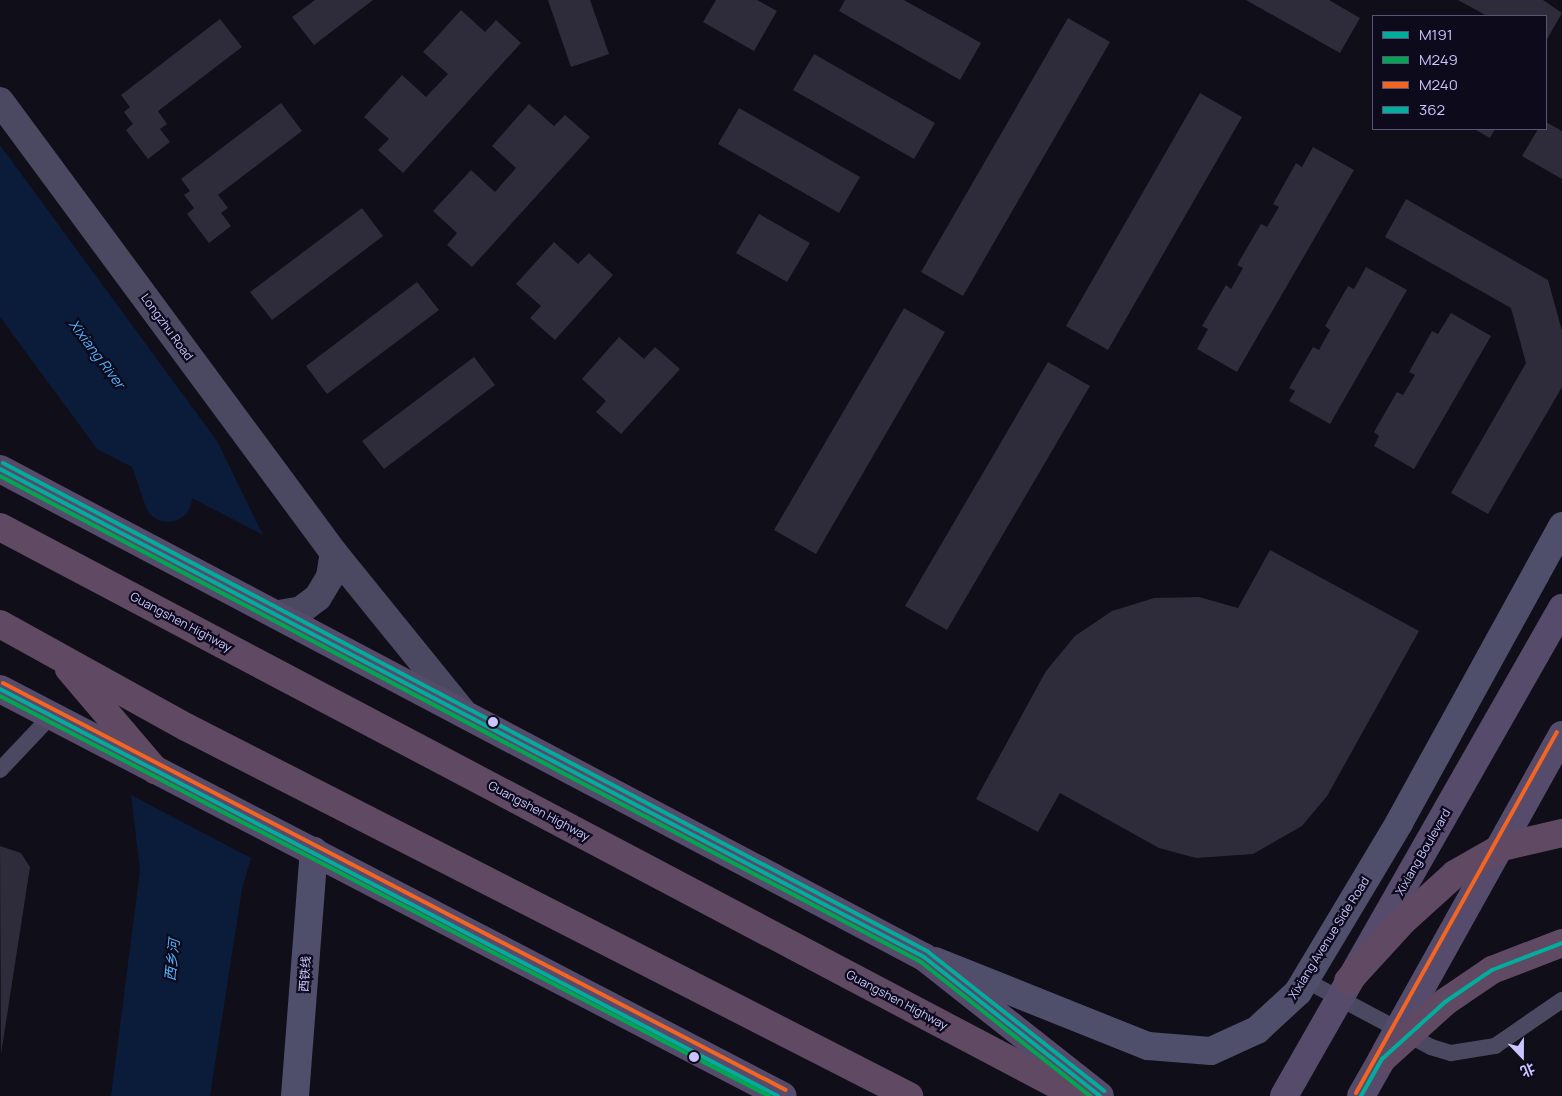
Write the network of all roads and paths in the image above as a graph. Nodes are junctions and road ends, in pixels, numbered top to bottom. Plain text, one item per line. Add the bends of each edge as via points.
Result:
1 (0, 101) edge
2 (0, 469) edge
3 (1562, 526) edge
4 (0, 527) edge
5 (334, 553) junction
6 (1562, 608) edge
7 (279, 614) junction
8 (0, 624) edge
9 (59, 657) junction
10 (0, 688) edge
11 (462, 711) junction
12 (52, 716) junction
13 (1562, 735) edge
14 (0, 770) edge
15 (155, 770) junction
16 (1562, 833) edge
17 (314, 852) junction
18 (1562, 943) edge
19 (924, 957) junction
20 (1305, 980) junction
21 (1348, 982) junction
22 (1562, 1000) edge
23 (1382, 1059) junction
24 (777, 1094) edge
25 (296, 1096) edge
26 (909, 1096) edge
27 (1078, 1096) edge
28 (1100, 1096) edge
29 (1284, 1096) edge
30 (1362, 1096) edge

1 - 5 street, Longzhu Road
2 - 7 main road
3 - 20 street, Xixiang Avenue Side Road via 1399,823
4 - 27 highway, Guangshen Highway
5 - 7 street via 330,577 318,597 301,610
5 - 11 street, Longzhu Road
6 - 21 main road, Xixiang Boulevard, bridge
7 - 11 main road
8 - 9 highway
9 - 15 highway
9 - 26 highway via 186,727
10 - 12 main road
11 - 19 main road
12 - 14 lane
12 - 15 main road
13 - 23 main road, bridge
15 - 17 main road
16 - 21 highway, bridge via 1502,847 1455,874 1402,922
17 - 24 main road
17 - 25 street, 西铁线
18 - 23 highway, bridge via 1492,970 1446,1002
19 - 20 street, Xixiang Avenue Side Road via 1148,1046 1182,1052 1211,1051 1257,1030 1279,1014
19 - 28 main road
20 - 22 lane via 1431,1047 1451,1053 1495,1046
21 - 29 main road, Xixiang Boulevard, bridge
23 - 30 main road

